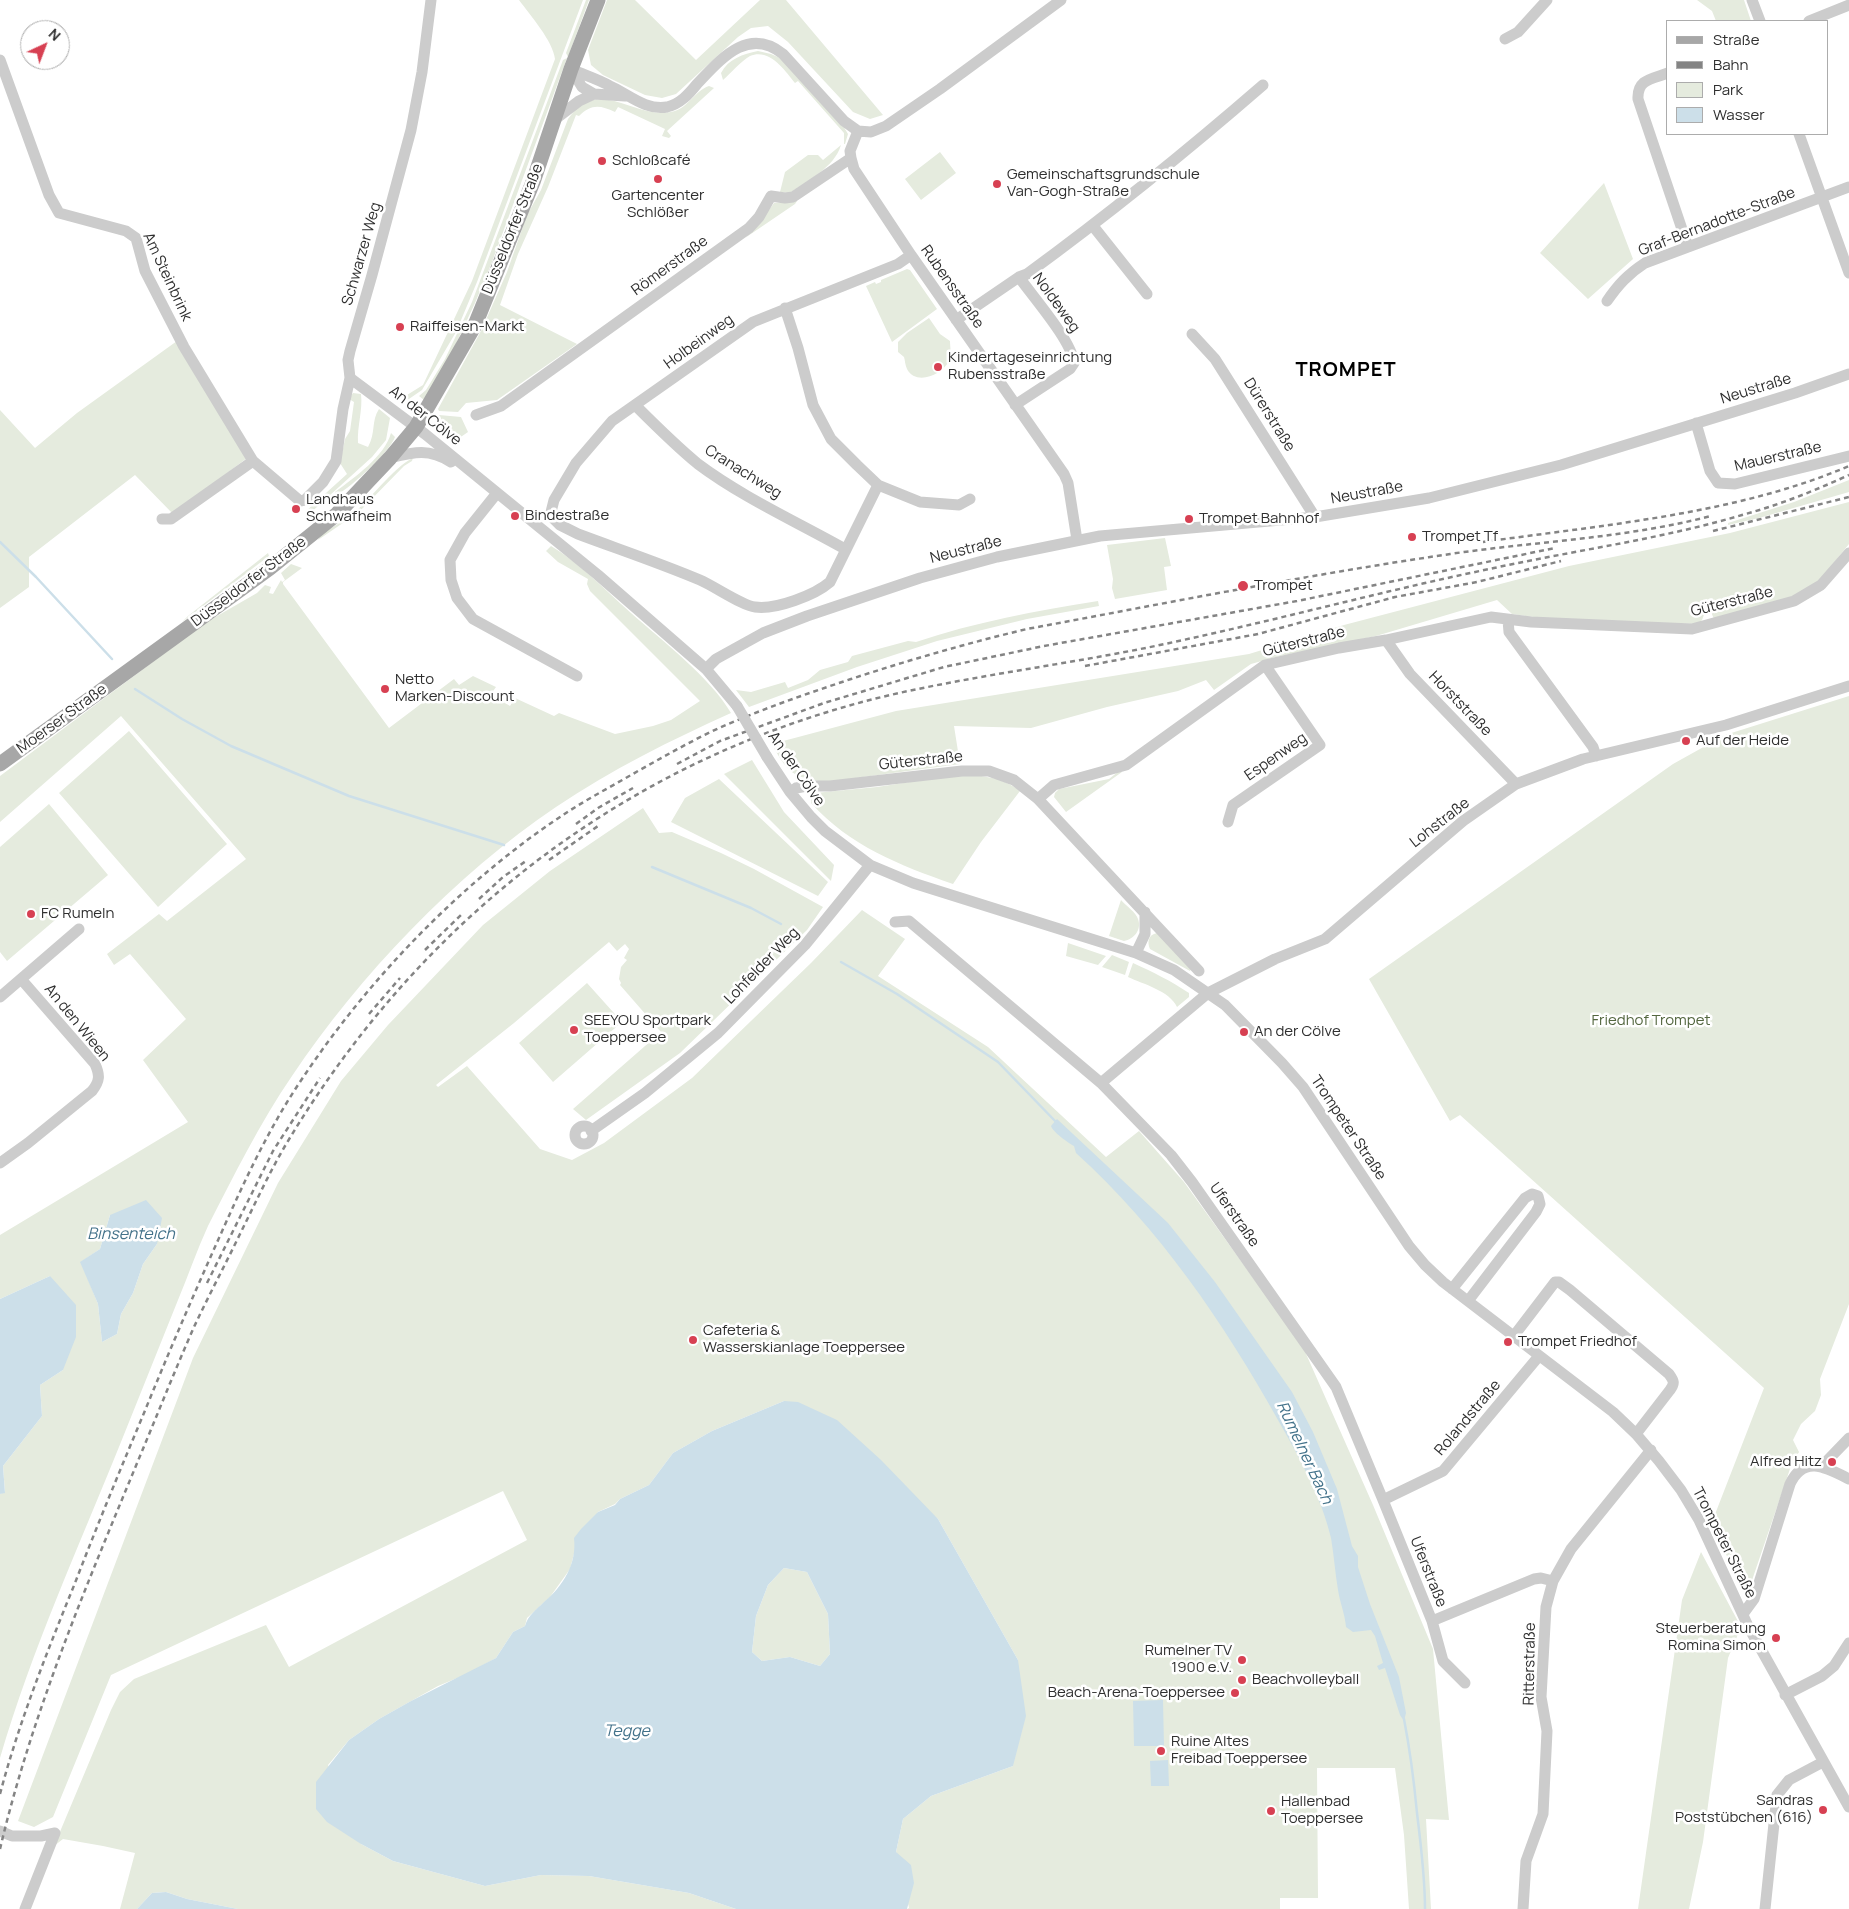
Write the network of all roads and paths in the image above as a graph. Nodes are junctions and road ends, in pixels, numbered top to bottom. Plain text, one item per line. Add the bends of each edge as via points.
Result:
1 (431, 0) edge
2 (598, 0) edge
3 (1061, 0) edge
4 (1546, 0) edge
5 (1752, 0) edge
6 (1849, 5) edge
7 (1760, 20) edge
8 (1812, 20) edge
9 (1505, 39) dead end
10 (0, 60) edge
11 (572, 69) junction
12 (1666, 74) edge
13 (1264, 85) dead end
14 (594, 94) junction
15 (625, 96) junction
16 (554, 120) junction
17 (858, 131) junction
18 (1799, 135) edge
19 (851, 158) junction
20 (1849, 187) edge
21 (1821, 199) junction
22 (1093, 226) junction
23 (1688, 247) junction
24 (911, 255) junction
25 (1849, 273) edge
26 (1019, 277) junction
27 (1147, 294) dead end
28 (1607, 301) dead end
29 (785, 308) junction
30 (956, 320) junction
31 (1192, 334) dead end
32 (1849, 374) edge
33 (350, 378) junction
34 (1015, 405) junction
35 (636, 406) junction
36 (476, 415) dead end
37 (1696, 423) junction
38 (416, 427) junction
39 (1849, 456) edge
40 (390, 458) junction
41 (254, 461) junction
42 (480, 480) junction
43 (878, 485) junction
44 (497, 493) junction
45 (970, 499) dead end
46 (300, 501) joint
47 (1315, 517) junction
48 (162, 519) dead end
49 (1077, 540) junction
50 (845, 549) junction
51 (1849, 552) edge
52 (1508, 620) junction
53 (1386, 640) junction
54 (1265, 665) junction
55 (706, 669) junction
56 (124, 674) joint
57 (576, 676) dead end
58 (1849, 686) edge
59 (1596, 756) junction
60 (0, 764) edge
61 (1516, 784) junction
62 (790, 792) junction
63 (1038, 799) junction
64 (1228, 822) dead end
65 (870, 865) junction
66 (1145, 912) junction
67 (895, 922) dead end
68 (79, 929) dead end
69 (1136, 953) junction
70 (1199, 972) dead end
71 (22, 979) junction
72 (1208, 992) junction
73 (0, 997) edge
74 (1101, 1083) junction
75 (591, 1130) dead end
76 (0, 1163) edge
77 (1452, 1289) junction
78 (1468, 1301) junction
79 (1513, 1337) junction
80 (1539, 1356) junction
81 (1636, 1434) junction
82 (1849, 1438) edge
83 (1651, 1450) junction
84 (1821, 1467) junction
85 (1849, 1479) edge
86 (1384, 1500) junction
87 (1553, 1581) junction
88 (1743, 1614) junction
89 (1432, 1621) junction
90 (1849, 1643) edge
91 (1465, 1683) dead end
92 (1785, 1695) junction
93 (1823, 1762) junction
94 (1849, 1807) edge
95 (0, 1831) edge
96 (25, 1909) edge
97 (1523, 1909) edge
98 (1765, 1909) edge

1 - 33 street, Schwarzer Weg via 411,130 350,351
2 - 11 main road, Düsseldorfer Straße
3 - 17 street via 886,126 871,132
4 - 9 street via 1518,32
5 - 7 street
6 - 8 street
10 - 41 street, Am Steinbrink via 55,209 59,213 126,231 136,238 145,271 184,347
11 - 14 street via 582,87
11 - 15 street via 612,86
11 - 16 main road, Düsseldorfer Straße
12 - 23 street via 1643,83 1638,99
13 - 22 street
14 - 15 street
14 - 16 street
15 - 17 street via 652,106 677,104 732,51 741,45 758,43 775,47 783,54 844,121
16 - 38 main road, Düsseldorfer Straße via 533,182 475,325
17 - 19 street via 850,151
18 - 21 street
19 - 24 street, Rubensstraße via 854,169
19 - 36 street, Römerstraße via 793,197 771,196 749,228 501,406
20 - 21 street, Graf-Bernadotte-Straße
21 - 23 street, Graf-Bernadotte-Straße
21 - 25 street
22 - 26 street
22 - 27 street
23 - 28 street, Graf-Bernadotte-Straße via 1630,273
24 - 29 street, Holbeinweg via 893,266
24 - 30 street, Rubensstraße
26 - 30 street
26 - 34 street, Noldeweg via 1066,341 1074,355 1074,363
29 - 35 street, Holbeinweg via 753,322
29 - 43 street via 813,405 831,439
30 - 34 street, Rubensstraße
31 - 47 street, Dürerstraße via 1215,359
32 - 37 street, Neustraße
33 - 38 street, An der Cölve
33 - 46 street, Schwarzer Weg via 342,409 336,462 323,482
34 - 49 street, Rubensstraße via 1064,474
35 - 50 street, Cranachweg via 665,436 726,483
35 - 50 street, Holbeinweg via 612,421 576,463 554,500 551,512 560,525 702,580 754,607 780,604 820,591 830,582
37 - 39 street, Mauerstraße via 1710,471 1718,482 1735,484
37 - 47 street, Neustraße via 1531,473 1429,498
38 - 40 main road, Düsseldorfer Straße
38 - 42 street, An der Cölve
40 - 42 street, An der Cölve via 428,452 442,456
40 - 56 main road, Düsseldorfer Straße via 337,514 270,568
41 - 46 street, Am Steinbrink
41 - 48 street via 171,519
42 - 44 street, An der Cölve
43 - 45 street via 920,502 958,505
43 - 50 street
44 - 55 street, An der Cölve
44 - 57 street via 465,533 450,560 451,580 457,598 473,619
47 - 49 street, Neustraße
49 - 55 street, Neustraße via 920,578 807,616 767,632 716,659
51 - 52 street, Güterstraße via 1821,585 1794,601 1692,629
52 - 53 street, Güterstraße via 1480,618
52 - 59 street via 1509,632 1593,746
53 - 54 street, Güterstraße
53 - 61 street, Horststraße via 1410,674
54 - 63 street, Güterstraße via 1126,765 1054,785
54 - 64 street, Espenweg via 1320,745 1233,805
55 - 62 street, An der Cölve, bridge via 737,706
56 - 60 main road, Moerser Straße
58 - 59 street, Lohstraße via 1726,725
59 - 61 street, Lohstraße
61 - 72 street, Lohstraße via 1463,820 1325,939
62 - 63 street, Güterstraße via 807,786 962,771 989,772 1014,780
62 - 65 street, An der Cölve via 825,831
63 - 66 street
65 - 69 street, An der Cölve via 913,883
65 - 75 street, Lohfelder Weg via 805,945 718,1033 645,1093
66 - 69 street via 1145,934
66 - 70 street
67 - 74 street, Uferstraße via 909,921
68 - 71 street, An den Wieen
69 - 72 street, An der Cölve via 1174,970
71 - 73 street, An den Wieen
71 - 76 street, An den Wieen via 100,1074 92,1091
72 - 74 street, Lohstraße
72 - 77 street, Trompeter Straße via 1234,1013 1303,1087 1408,1246
74 - 86 street, Uferstraße via 1171,1154 1330,1377
77 - 78 street, Trompeter Straße
77 - 78 street via 1525,1198 1532,1194 1538,1196 1540,1204 1536,1212
78 - 79 street, Trompeter Straße
79 - 80 street, Trompeter Straße
79 - 81 street via 1551,1286 1559,1282 1674,1380 1674,1385
80 - 81 street, Trompeter Straße
80 - 86 street, Rolandstraße via 1443,1471
81 - 83 street, Trompeter Straße
82 - 84 street
83 - 87 street, Ritterstraße via 1571,1549
83 - 88 street, Trompeter Straße via 1692,1507
84 - 85 street
84 - 88 street via 1807,1466 1792,1478 1754,1599
86 - 89 street, Uferstraße
87 - 89 street, Uferstraße via 1534,1579
87 - 97 street, Ritterstraße via 1546,1607 1541,1697 1547,1731 1543,1814 1526,1861
88 - 92 street, Trompeter Straße
89 - 91 street, Uferstraße via 1443,1662
90 - 92 street via 1834,1666 1822,1676
92 - 93 street, Trompeter Straße
93 - 94 street, Trompeter Straße
93 - 98 street via 1789,1780 1777,1795
95 - 96 street via 12,1836 55,1833

